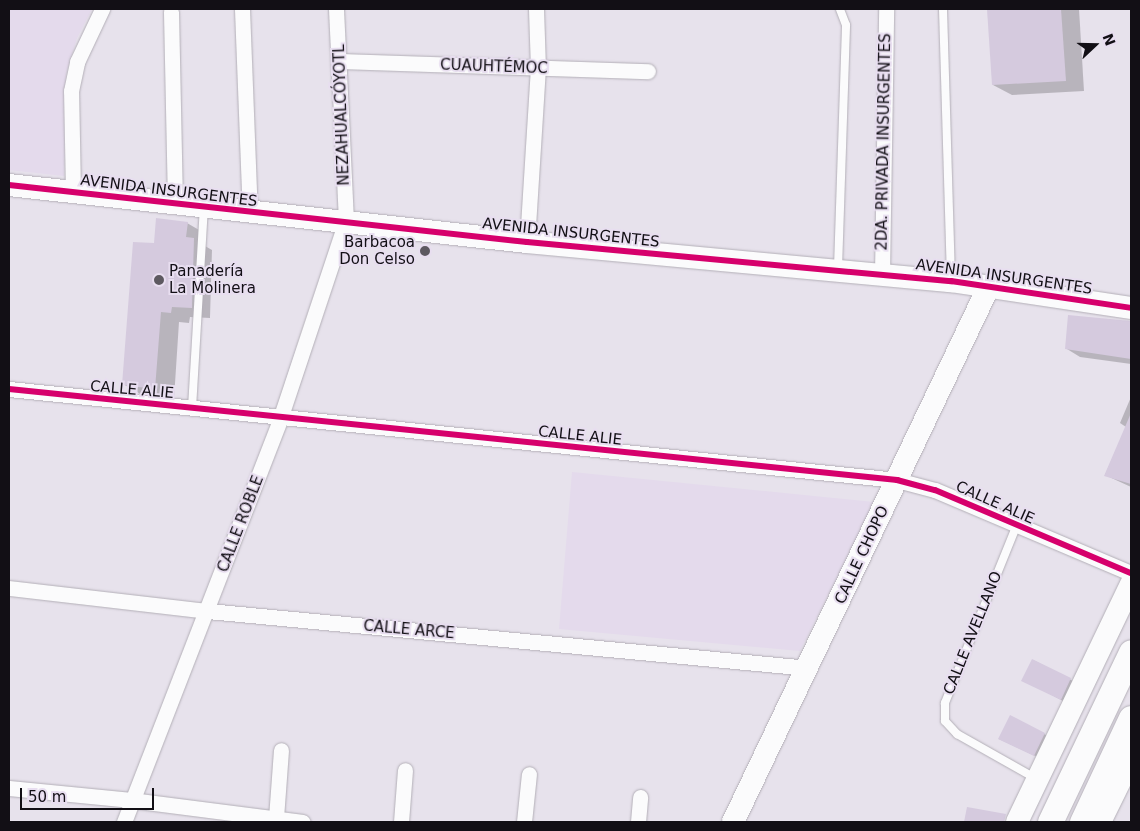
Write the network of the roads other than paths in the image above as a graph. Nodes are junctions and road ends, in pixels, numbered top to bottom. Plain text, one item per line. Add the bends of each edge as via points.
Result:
1 (102, 9) edge
2 (242, 9) edge
3 (336, 9) edge
4 (536, 9) edge
5 (840, 9) edge
6 (886, 9) edge
7 (943, 9) edge
8 (171, 12) dead end
9 (340, 61) junction
10 (538, 69) junction
11 (648, 71) dead end
12 (9, 185) edge
13 (73, 192) junction
14 (175, 204) junction
15 (204, 207) junction
16 (250, 213) junction
17 (346, 221) junction
18 (527, 242) junction
19 (838, 270) junction
20 (882, 275) junction
21 (951, 281) junction
22 (989, 286) junction
23 (1131, 308) edge
24 (9, 389) edge
25 (192, 408) junction
26 (280, 418) junction
27 (897, 480) junction
28 (1016, 527) junction
29 (1131, 573) edge
30 (1131, 584) edge
31 (9, 588) edge
32 (208, 611) junction
33 (1131, 652) edge
34 (809, 668) junction
35 (1131, 718) edge
36 (281, 750) dead end
37 (1131, 760) edge
38 (405, 770) dead end
39 (529, 774) dead end
40 (1037, 780) junction
41 (9, 788) edge
42 (640, 797) dead end
43 (131, 800) junction
44 (276, 818) junction
45 (124, 822) edge
46 (303, 822) edge
47 (401, 822) edge
48 (524, 822) edge
49 (638, 822) edge
50 (733, 822) edge
51 (1018, 822) edge
52 (1050, 822) edge
53 (1082, 822) edge
54 (1100, 822) edge

1 - 13 street via 77,62 71,90
2 - 16 street
3 - 9 street, NEZAHUALCÓYOTL
4 - 10 street
5 - 19 lane via 846,25
6 - 20 street, 2DA. PRIVADA INSURGENTES
7 - 21 lane
8 - 14 street
9 - 10 street, CUAUHTÉMOC
9 - 17 street, NEZAHUALCÓYOTL
10 - 11 street, CUAUHTÉMOC
10 - 18 street
12 - 13 street, AVENIDA INSURGENTES
13 - 14 street, AVENIDA INSURGENTES
14 - 15 street, AVENIDA INSURGENTES
15 - 16 street, AVENIDA INSURGENTES
15 - 25 lane
16 - 17 street, AVENIDA INSURGENTES
17 - 18 street, AVENIDA INSURGENTES
17 - 26 street, CALLE ROBLE
18 - 19 street, AVENIDA INSURGENTES
19 - 20 street, AVENIDA INSURGENTES
20 - 21 street, AVENIDA INSURGENTES
21 - 22 street, AVENIDA INSURGENTES
22 - 23 street, AVENIDA INSURGENTES
22 - 27 street, CALLE CHOPO
24 - 25 street, CALLE ALIE
25 - 26 street, CALLE ALIE
26 - 27 street, CALLE ALIE
26 - 32 street, CALLE ROBLE
27 - 28 street, CALLE ALIE via 935,490
27 - 34 street, CALLE CHOPO
28 - 29 street, CALLE ALIE
28 - 40 lane, CALLE AVELLANO via 945,703 944,721 957,734
30 - 40 street
31 - 32 street, CALLE ARCE
32 - 34 street, CALLE ARCE
32 - 43 street, CALLE ROBLE
33 - 52 main road
34 - 50 street, CALLE CHOPO
35 - 53 main road
36 - 44 street
37 - 54 street
38 - 47 street
39 - 48 street
40 - 51 street
41 - 43 street
42 - 49 street
43 - 44 street
43 - 45 street, CALLE ROBLE
44 - 46 street

